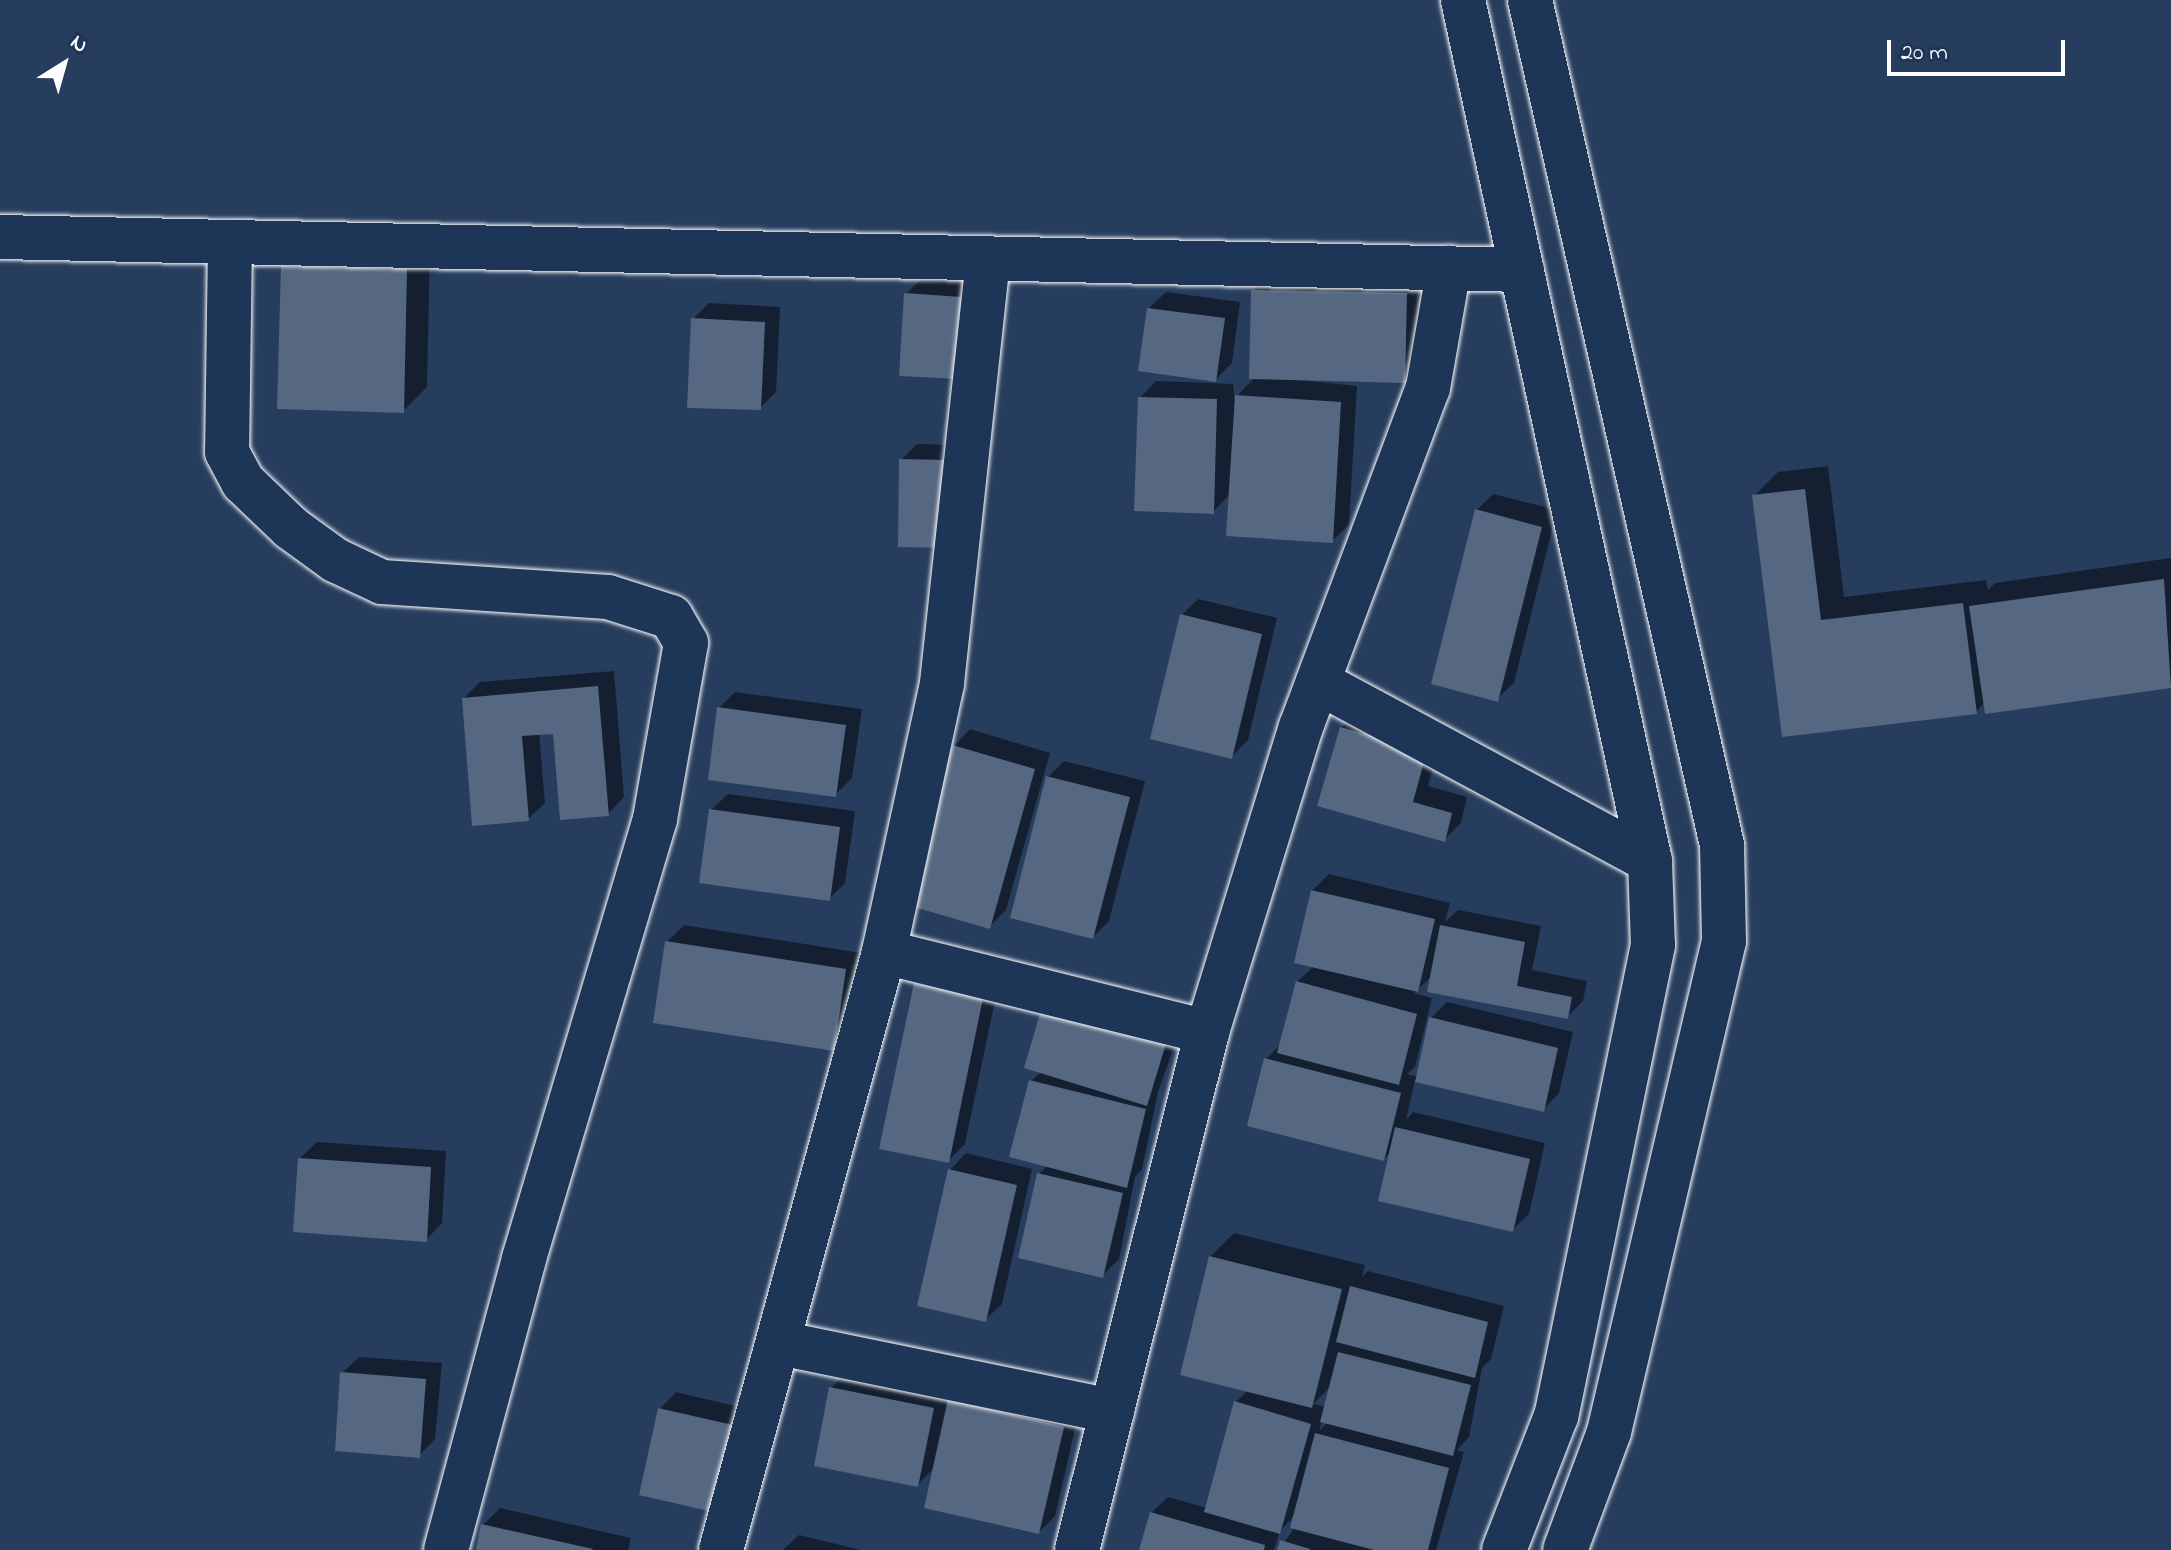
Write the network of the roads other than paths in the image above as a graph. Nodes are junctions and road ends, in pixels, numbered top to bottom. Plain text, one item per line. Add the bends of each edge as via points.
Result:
1 (1463, 0) edge
2 (1530, 0) edge
3 (0, 237) edge
4 (230, 242) junction
5 (988, 258) junction
6 (1449, 268) junction
7 (1522, 270) junction
8 (1318, 682) junction
9 (1650, 861) junction
10 (884, 952) junction
11 (1207, 1032) junction
12 (780, 1343) junction
13 (1112, 1411) junction
14 (446, 1550) edge
15 (721, 1550) edge
16 (1077, 1550) edge
17 (1504, 1550) edge
18 (1565, 1550) edge

1 - 7 street
2 - 18 street via 1722,845 1724,941 1609,1432
3 - 4 street
4 - 5 street
4 - 14 street via 227,452 243,482 291,528 335,560 382,582 608,597 671,617 686,643 655,819 524,1259
5 - 6 street
5 - 10 street via 942,683
6 - 7 street
6 - 8 street via 1428,388
7 - 9 street
8 - 9 street
8 - 11 street
9 - 17 street via 1653,945 1556,1416
10 - 11 street
10 - 12 street
11 - 13 street
12 - 13 street
12 - 15 street
13 - 16 street

